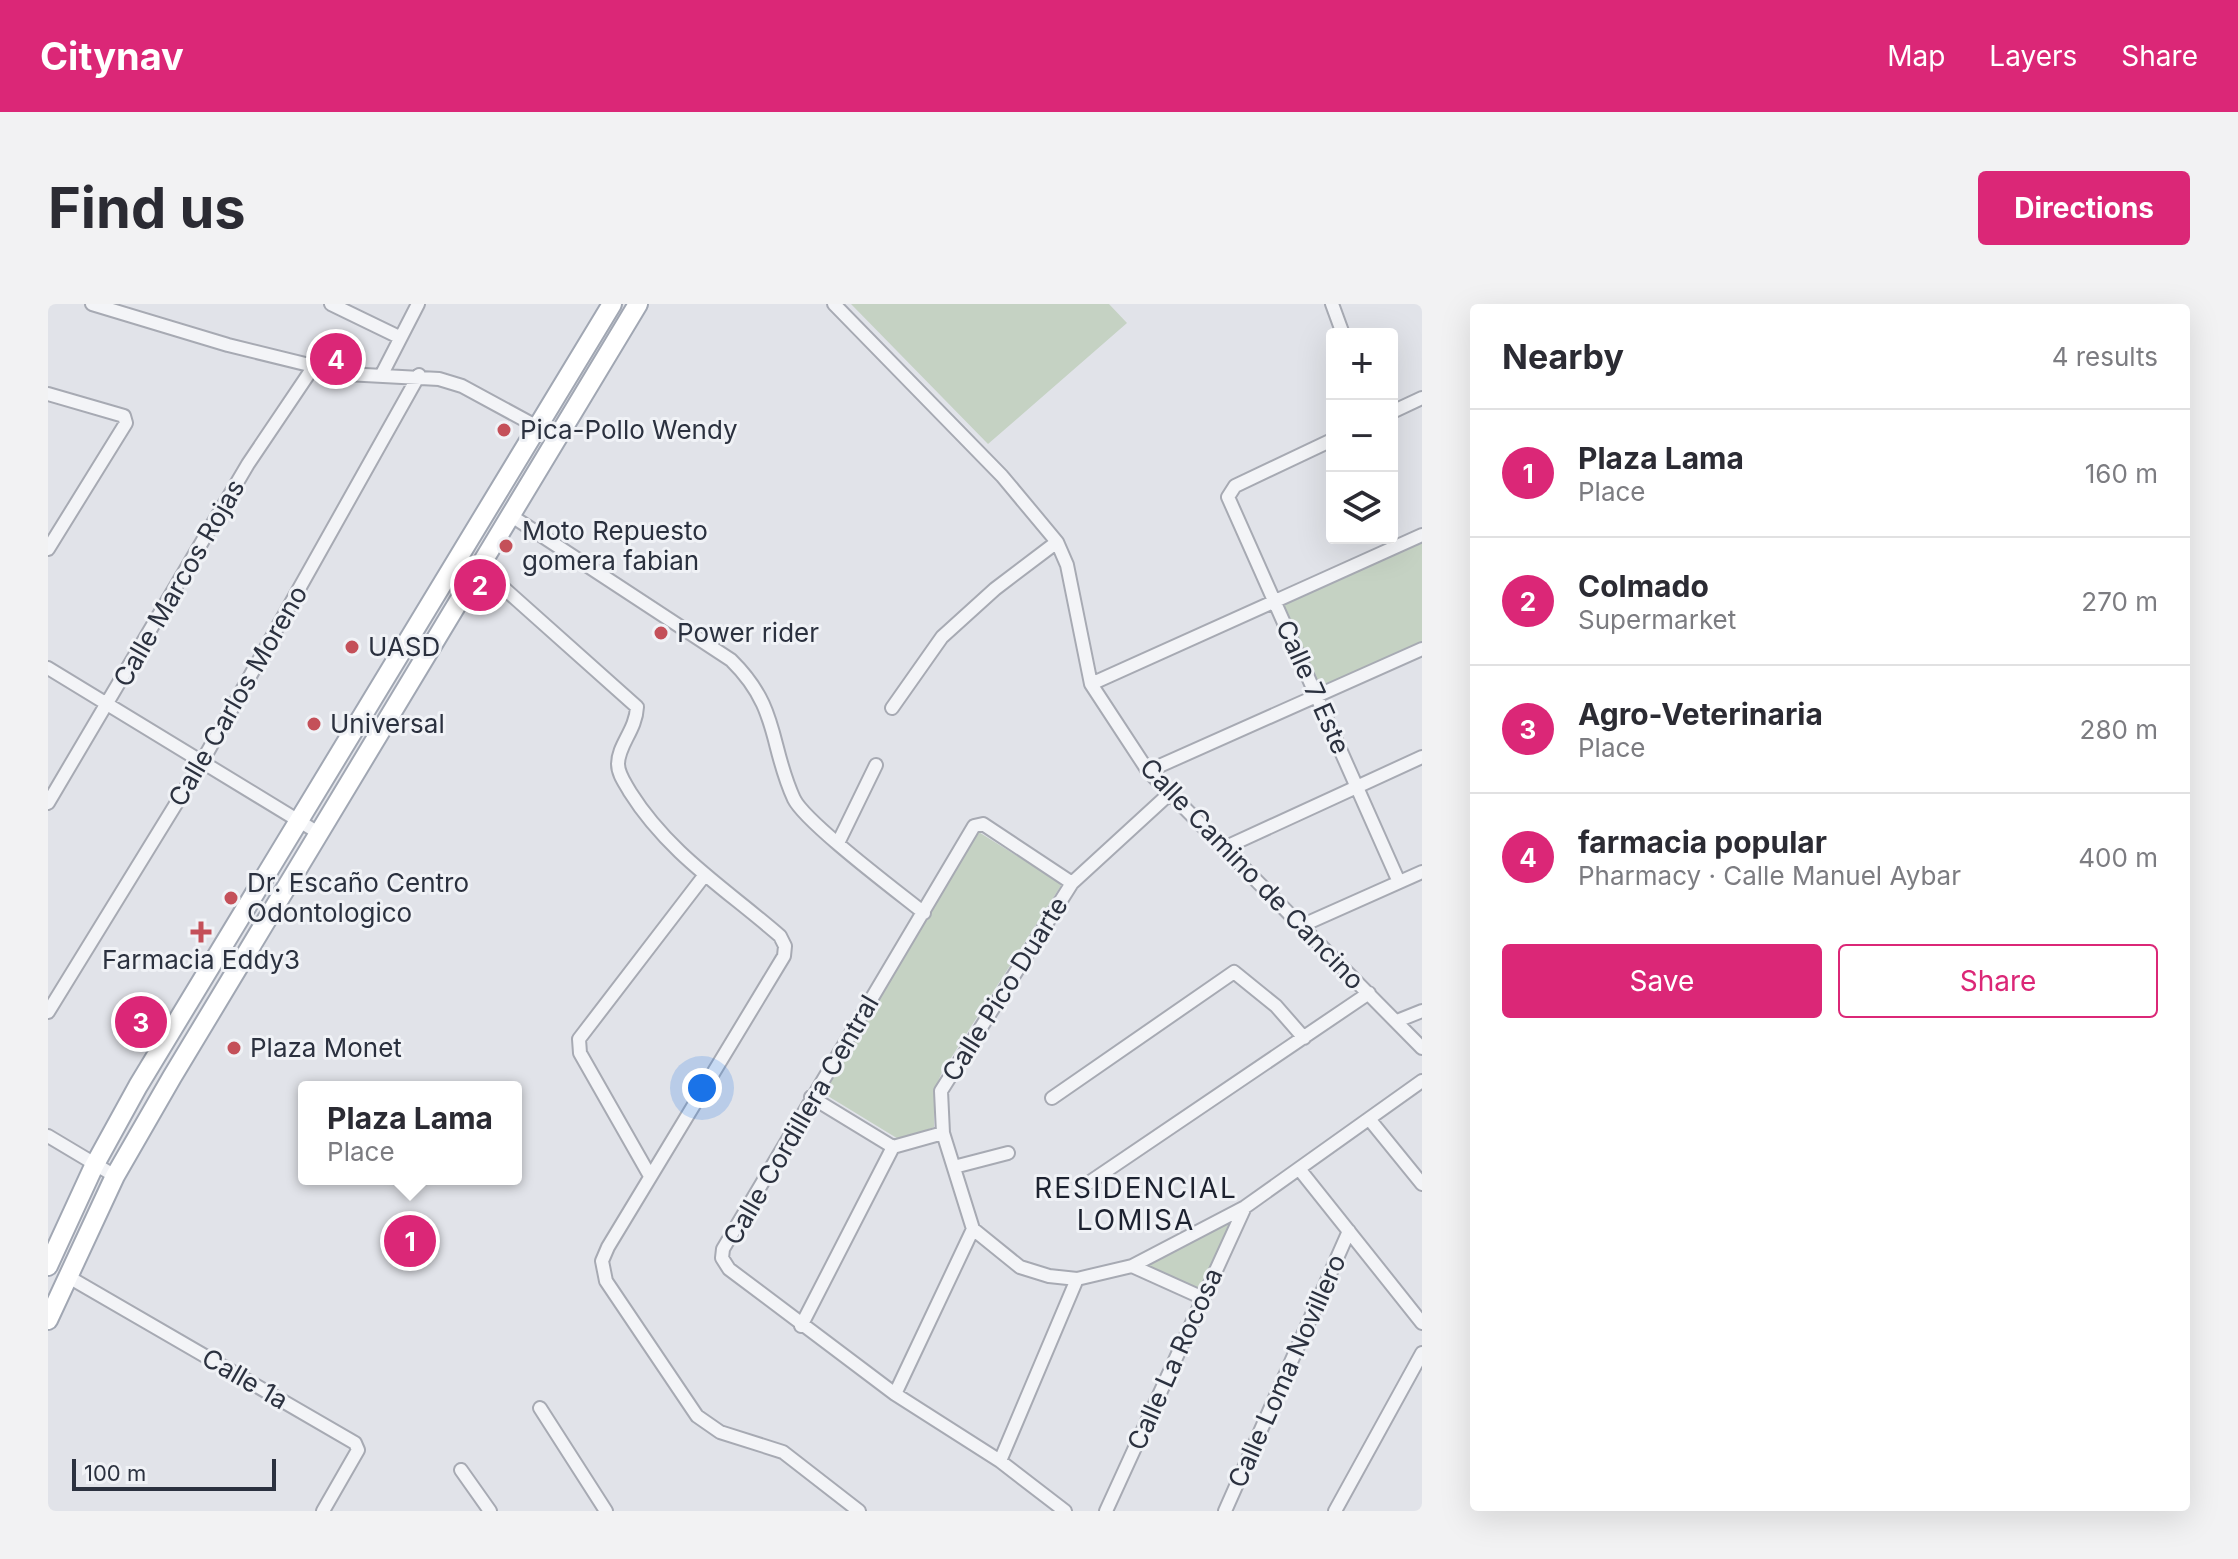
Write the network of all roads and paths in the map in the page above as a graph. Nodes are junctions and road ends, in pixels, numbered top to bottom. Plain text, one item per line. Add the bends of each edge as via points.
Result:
1 (92, 304) edge
2 (331, 304) edge
3 (418, 304) edge
4 (612, 304) edge
5 (638, 304) edge
6 (834, 304) edge
7 (1332, 304) edge
8 (1341, 328) edge
9 (399, 337) junction
10 (314, 366) junction
11 (382, 374) junction
12 (419, 375) junction
13 (48, 394) edge
14 (1422, 398) edge
15 (1398, 409) edge
16 (538, 427) junction
17 (556, 437) junction
18 (1326, 443) edge
19 (510, 515) junction
20 (1422, 535) edge
21 (1057, 542) junction
22 (48, 549) edge
23 (479, 566) junction
24 (1275, 601) junction
25 (1422, 649) edge
26 (48, 668) edge
27 (1091, 684) junction
28 (1317, 696) junction
29 (109, 705) junction
30 (892, 708) dead end
31 (1422, 757) edge
32 (203, 760) junction
33 (876, 765) dead end
34 (1148, 771) junction
35 (1357, 787) junction
36 (1168, 795) junction
37 (48, 803) edge
38 (300, 820) junction
39 (317, 832) junction
40 (839, 841) junction
41 (1226, 847) junction
42 (1422, 872) edge
43 (704, 876) junction
44 (1399, 882) junction
45 (1072, 883) junction
46 (924, 913) junction
47 (1303, 925) junction
48 (1369, 993) junction
49 (1422, 1011) edge
50 (48, 1012) edge
51 (1397, 1021) junction
52 (1304, 1038) junction
53 (1422, 1048) edge
54 (1422, 1081) edge
55 (811, 1097) junction
56 (1052, 1098) dead end
57 (1370, 1120) junction
58 (943, 1133) junction
59 (48, 1136) edge
60 (893, 1147) junction
61 (1008, 1153) dead end
62 (94, 1166) junction
63 (954, 1167) junction
64 (1300, 1170) junction
65 (115, 1176) junction
66 (650, 1176) junction
67 (1422, 1184) edge
68 (1084, 1186) dead end
69 (1245, 1207) junction
70 (973, 1229) junction
71 (1349, 1231) junction
72 (48, 1266) edge
73 (1132, 1266) junction
74 (67, 1276) junction
75 (1077, 1279) junction
76 (1203, 1298) junction
77 (48, 1320) edge
78 (1422, 1323) edge
79 (801, 1326) junction
80 (1422, 1353) edge
81 (895, 1394) junction
82 (540, 1408) dead end
83 (1000, 1461) junction
84 (461, 1470) dead end
85 (323, 1511) edge
86 (490, 1511) edge
87 (606, 1511) edge
88 (859, 1511) edge
89 (1065, 1511) edge
90 (1106, 1511) edge
91 (1225, 1511) edge
92 (1335, 1511) edge

1 - 10 street
2 - 9 street
3 - 9 street
4 - 16 main road
5 - 17 main road
6 - 21 street, Calle Camino de Cancino via 1002,476
7 - 8 street
9 - 11 street
10 - 11 street via 346,374
10 - 29 street, Calle Marcos Rojas via 248,464
11 - 12 street
12 - 16 street via 462,386
12 - 32 street, Calle Carlos Moreno
13 - 22 street via 126,419
14 - 15 street
16 - 17 street
16 - 38 main road
17 - 19 main road
18 - 24 street, Calle 7 Este via 1229,491
19 - 23 main road
19 - 40 street via 704,641 745,674 767,710 795,801
20 - 24 street
21 - 27 street, Calle Camino de Cancino via 1067,565
21 - 30 street via 942,637
23 - 39 main road
23 - 43 street via 637,707 617,766 649,821
24 - 27 street
24 - 28 street, Calle 7 Este
25 - 28 street
26 - 29 street
27 - 34 street, Calle Camino de Cancino
28 - 34 street
28 - 35 street, Calle 7 Este
29 - 32 street
29 - 37 street, Calle Marcos Rojas
31 - 35 street
32 - 38 street
32 - 50 street, Calle Carlos Moreno
33 - 40 street
34 - 36 street, Calle Camino de Cancino
35 - 41 street
35 - 44 street, Calle 7 Este
36 - 41 street, Calle Camino de Cancino
36 - 45 street, Calle Pico Duarte
38 - 39 street
38 - 62 main road
39 - 65 main road
40 - 46 street
41 - 47 street, Calle Camino de Cancino
42 - 44 street
43 - 66 street via 579,1039 580,1053
43 - 66 street via 776,933 785,951
44 - 47 street
45 - 46 street, Calle Cordillera Central via 979,823
45 - 58 street, Calle Pico Duarte via 941,1091
46 - 55 street, Calle Cordillera Central
47 - 48 street, Calle Camino de Cancino
48 - 51 street, Calle Camino de Cancino
48 - 52 street
49 - 51 street
51 - 53 street, Calle Camino de Cancino
52 - 56 street via 1276,1006 1234,972
52 - 68 street
54 - 57 street
55 - 60 street
55 - 79 street, Calle Cordillera Central via 722,1258
57 - 64 street
57 - 67 street
58 - 60 street
58 - 63 street, Calle Pico Duarte
59 - 62 street
60 - 79 street
61 - 63 street
62 - 65 street
62 - 72 main road
63 - 70 street, Calle Pico Duarte
64 - 69 street
64 - 71 street
65 - 74 main road
66 - 88 street via 602,1261 606,1281 697,1416 720,1432 783,1452
69 - 73 street
69 - 76 street, Calle La Rocosa
70 - 75 street via 1020,1267
70 - 81 street
71 - 78 street
71 - 91 street, Calle Loma Novillero
73 - 75 street
73 - 76 street
74 - 77 main road
74 - 85 street, Calle 1a via 355,1443 358,1450
75 - 83 street
76 - 90 street, Calle La Rocosa
79 - 81 street, Calle Cordillera Central
80 - 92 street
81 - 83 street, Calle Cordillera Central
82 - 87 street
83 - 89 street, Calle Cordillera Central
84 - 86 street

